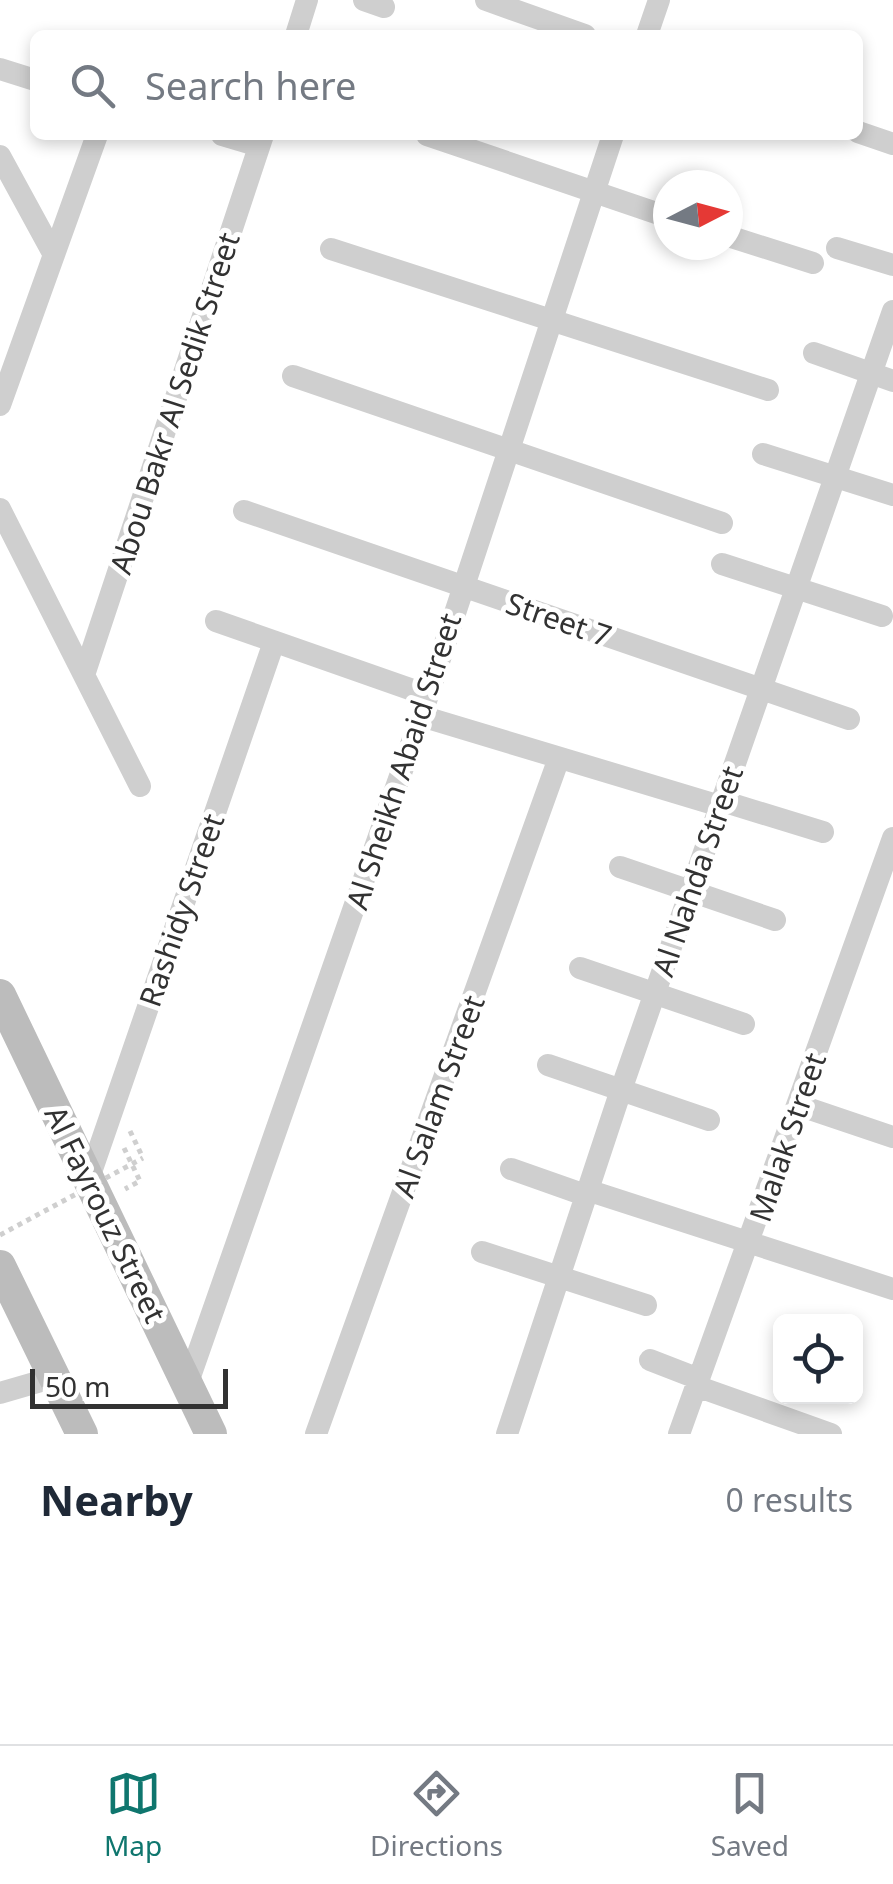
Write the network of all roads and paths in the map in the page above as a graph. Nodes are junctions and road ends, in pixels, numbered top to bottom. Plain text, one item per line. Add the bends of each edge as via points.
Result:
1 (307, 0) edge
2 (486, 0) edge
3 (658, 0) edge
4 (298, 30) edge
5 (571, 30) edge
6 (649, 30) edge
7 (0, 69) edge
8 (30, 78) edge
9 (863, 134) edge
10 (95, 140) edge
11 (261, 140) edge
12 (441, 140) edge
13 (611, 140) edge
14 (893, 144) edge
15 (0, 156) edge
16 (594, 193) junction
17 (653, 212) edge
18 (743, 241) edge
19 (837, 248) dead end
20 (331, 249) dead end
21 (54, 255) junction
22 (813, 262) dead end
23 (893, 265) edge
24 (893, 310) edge
25 (551, 320) junction
26 (814, 354) dead end
27 (293, 376) dead end
28 (882, 377) edge
29 (768, 390) dead end
30 (0, 405) edge
31 (507, 450) junction
32 (763, 454) dead end
33 (836, 477) junction
34 (893, 495) edge
35 (0, 510) edge
36 (244, 511) dead end
37 (722, 524) dead end
38 (722, 564) dead end
39 (461, 585) junction
40 (796, 588) junction
41 (882, 616) dead end
42 (216, 621) dead end
43 (274, 642) junction
44 (85, 672) junction
45 (761, 688) junction
46 (424, 706) junction
47 (850, 719) dead end
48 (559, 758) junction
49 (140, 786) dead end
50 (721, 803) junction
51 (823, 832) dead end
52 (893, 838) edge
53 (620, 867) dead end
54 (690, 891) junction
55 (776, 920) dead end
56 (580, 968) dead end
57 (654, 994) junction
58 (0, 995) edge
59 (744, 1024) dead end
60 (548, 1065) dead end
61 (621, 1090) junction
62 (798, 1105) junction
63 (709, 1120) dead end
64 (893, 1137) edge
65 (511, 1169) dead end
66 (89, 1178) junction
67 (140, 1181) dead end
68 (586, 1192) junction
69 (0, 1235) edge
70 (750, 1244) junction
71 (482, 1252) dead end
72 (0, 1266) edge
73 (558, 1277) junction
74 (893, 1289) edge
75 (646, 1306) dead end
76 (650, 1360) dead end
77 (55, 1377) junction
78 (698, 1383) junction
79 (188, 1385) junction
80 (0, 1393) edge
81 (82, 1434) edge
82 (211, 1434) edge
83 (316, 1434) edge
84 (507, 1434) edge
85 (679, 1434) edge
86 (828, 1434) edge

1 - 4 street
2 - 5 street
3 - 6 street
7 - 8 street
9 - 14 street
10 - 21 street
11 - 44 street, Abou Bakr Al Sedik Street
12 - 16 street
13 - 16 street, Al Sheikh Abaid Street
15 - 21 street
16 - 17 street
16 - 25 street, Al Sheikh Abaid Street
18 - 22 street
19 - 23 street
20 - 25 street
21 - 30 street
24 - 28 street, Al Nahda Street
25 - 29 street
25 - 31 street, Al Sheikh Abaid Street
26 - 28 street
27 - 31 street
28 - 33 street, Al Nahda Street
31 - 37 street
31 - 39 street, Al Sheikh Abaid Street
32 - 33 street
33 - 34 street
33 - 40 street, Al Nahda Street
35 - 44 street
36 - 39 street, Street 7
38 - 40 street
39 - 45 street, Street 7
39 - 46 street, Al Sheikh Abaid Street
40 - 41 street
40 - 45 street, Al Nahda Street
42 - 43 street
43 - 46 street
43 - 66 street, Rashidy Street
44 - 49 street
45 - 47 street, Street 7
45 - 50 street, Al Nahda Street
46 - 48 street
46 - 79 street, Al Sheikh Abaid Street
48 - 50 street
48 - 83 street, Al Salam Street
50 - 51 street
50 - 54 street, Al Nahda Street
52 - 62 street, Malak Street
53 - 54 street
54 - 55 street
54 - 57 street, Al Nahda Street
56 - 57 street
57 - 59 street
57 - 61 street, Al Nahda Street
58 - 66 main road, Al Fayrouz Street
60 - 61 street
61 - 63 street
61 - 68 street, Al Nahda Street
62 - 64 street
62 - 70 street, Malak Street
65 - 68 street
66 - 79 main road, Al Fayrouz Street
67 - 69 path, bridge via 118,1137 130,1130 143,1158
68 - 70 street
68 - 73 street, Al Nahda Street
70 - 74 street
70 - 78 street, Malak Street
71 - 73 street
72 - 77 main road
73 - 75 street
73 - 84 street, Al Nahda Street
76 - 78 street
77 - 80 street
77 - 81 main road
78 - 85 street, Malak Street
78 - 86 street
79 - 82 main road, Al Fayrouz Street

